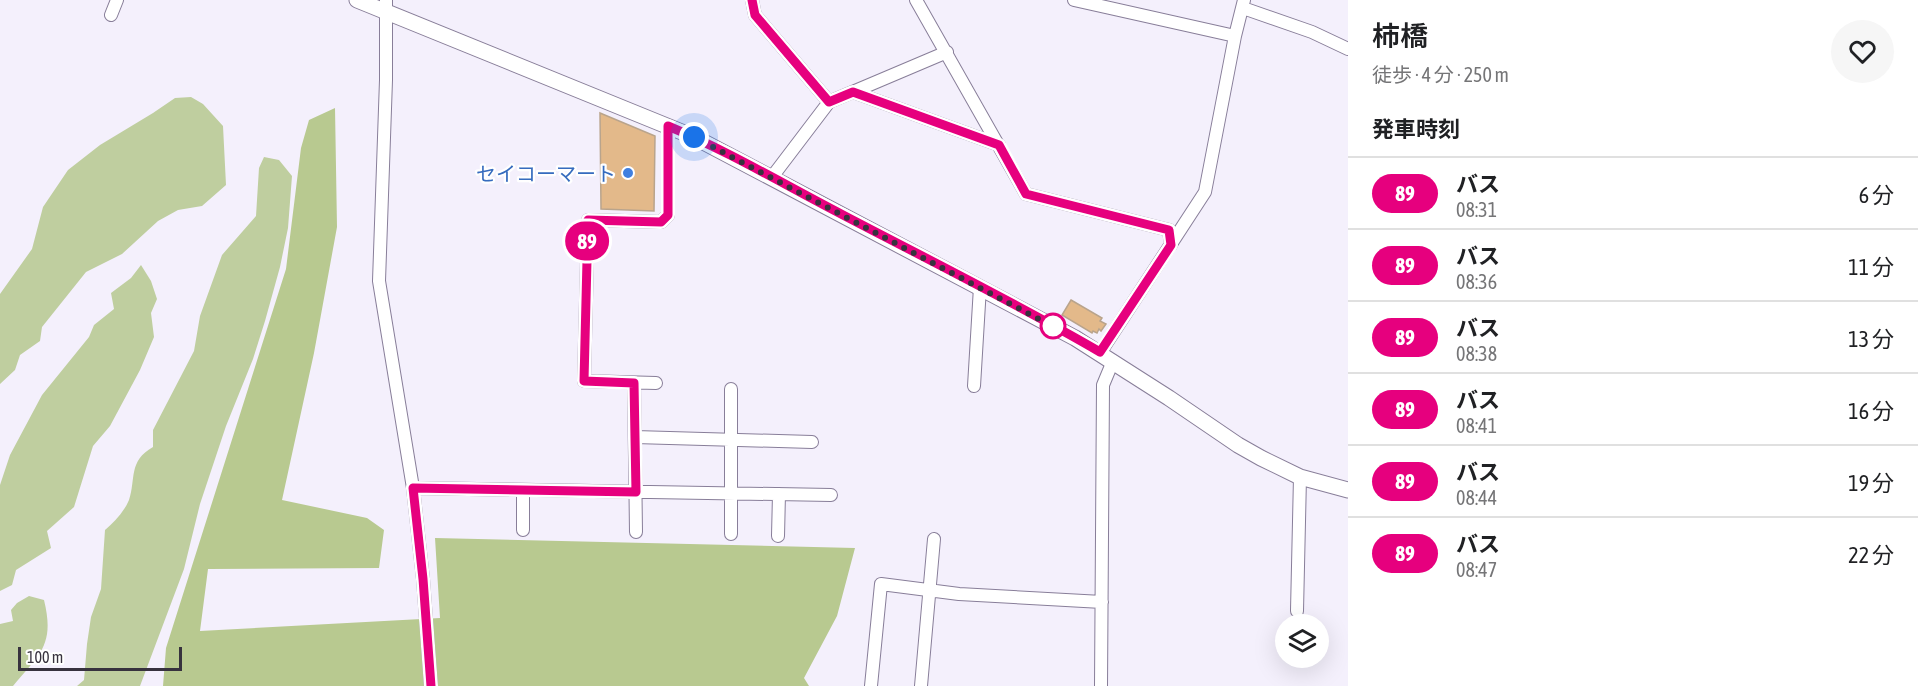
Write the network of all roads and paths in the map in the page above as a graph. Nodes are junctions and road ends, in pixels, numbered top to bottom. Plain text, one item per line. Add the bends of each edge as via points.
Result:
1 (117, 0) edge
2 (357, 0) edge
3 (752, 0) edge
4 (916, 0) edge
5 (1074, 0) edge
6 (1244, 4) edge
7 (386, 7) edge
8 (111, 15) dead end
9 (1235, 36) junction
10 (1348, 49) edge
11 (947, 52) junction
12 (853, 92) junction
13 (829, 102) junction
14 (668, 126) junction
15 (999, 145) junction
16 (772, 177) junction
17 (1171, 245) junction
18 (980, 287) junction
19 (1106, 357) junction
20 (656, 382) dead end
21 (634, 383) junction
22 (974, 386) dead end
23 (731, 389) dead end
24 (635, 437) junction
25 (731, 439) junction
26 (812, 442) dead end
27 (1300, 477) junction
28 (413, 488) junction
29 (523, 490) junction
30 (1348, 490) edge
31 (636, 492) junction
32 (731, 493) junction
33 (778, 494) junction
34 (831, 495) dead end
35 (523, 530) dead end
36 (636, 532) dead end
37 (731, 534) dead end
38 (778, 536) dead end
39 (934, 539) dead end
40 (930, 591) junction
41 (1102, 602) junction
42 (1297, 611) dead end
43 (431, 686) edge
44 (871, 686) edge
45 (921, 686) edge
46 (1101, 686) edge

1 - 8 street
2 - 7 street
3 - 13 street via 755,15
4 - 11 street
5 - 9 street
6 - 9 street
6 - 10 street
7 - 14 street
7 - 28 street via 378,281
9 - 17 street via 1205,192
11 - 12 street
11 - 15 street
12 - 13 street
12 - 15 street
13 - 16 street
14 - 16 street
14 - 21 street via 668,215 661,222 588,220 584,381
15 - 17 street via 1026,194 1169,230
16 - 18 street
17 - 19 street
18 - 19 street
18 - 22 street
19 - 27 street via 1238,445
19 - 41 street
20 - 21 street
21 - 24 street
23 - 25 street
24 - 25 street
24 - 31 street
25 - 26 street
25 - 32 street
27 - 30 street
27 - 42 street
28 - 29 street
28 - 43 street
29 - 31 street
29 - 35 street
31 - 32 street
31 - 36 street
32 - 33 street
32 - 37 street
33 - 34 street
33 - 38 street
39 - 40 street
40 - 41 street
40 - 44 street via 881,584
40 - 45 street
41 - 46 street

